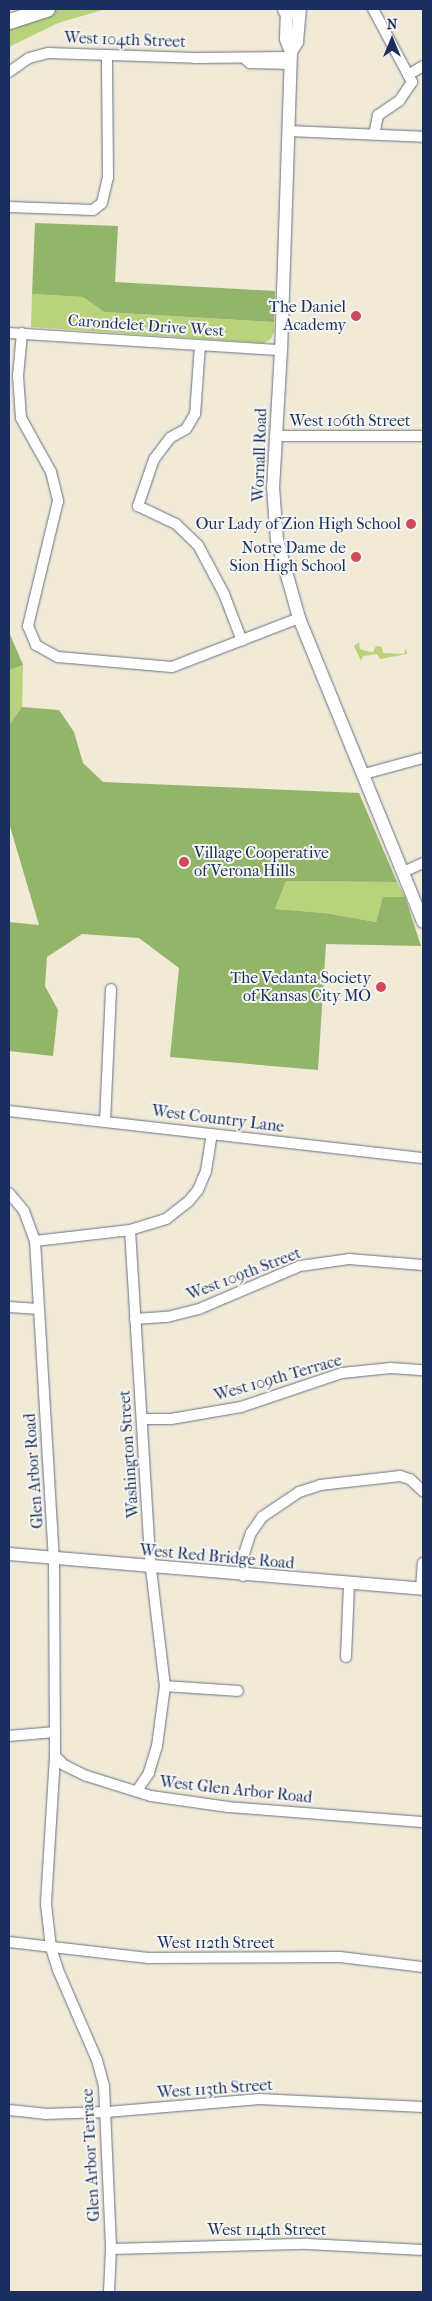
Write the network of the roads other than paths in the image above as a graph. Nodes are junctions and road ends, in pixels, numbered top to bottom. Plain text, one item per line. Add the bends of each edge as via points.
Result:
1 (47, 9) edge
2 (373, 9) edge
3 (290, 10) edge
4 (9, 21) edge
5 (108, 55) junction
6 (291, 57) junction
7 (423, 66) edge
8 (9, 72) edge
9 (408, 75) junction
10 (288, 131) junction
11 (374, 135) junction
12 (423, 137) edge
13 (9, 207) edge
14 (9, 333) edge
15 (22, 333) junction
16 (200, 345) junction
17 (281, 350) junction
18 (277, 436) junction
19 (423, 436) edge
20 (299, 618) junction
21 (242, 641) junction
22 (423, 758) edge
23 (364, 774) junction
24 (423, 863) edge
25 (403, 872) junction
26 (423, 922) edge
27 (111, 989) dead end
28 (9, 1111) edge
29 (105, 1122) junction
30 (212, 1134) junction
31 (423, 1158) edge
32 (9, 1192) edge
33 (130, 1230) junction
34 (35, 1241) junction
35 (423, 1265) edge
36 (9, 1308) edge
37 (38, 1309) junction
38 (136, 1319) junction
39 (423, 1370) edge
40 (142, 1419) junction
41 (422, 1489) edge
42 (9, 1554) edge
43 (54, 1560) junction
44 (423, 1563) edge
45 (151, 1569) junction
46 (243, 1576) junction
47 (350, 1584) junction
48 (422, 1589) edge
49 (346, 1657) dead end
50 (165, 1686) junction
51 (238, 1690) dead end
52 (55, 1732) junction
53 (9, 1736) edge
54 (56, 1756) junction
55 (137, 1791) junction
56 (423, 1822) edge
57 (9, 1942) edge
58 (51, 1948) junction
59 (423, 1967) edge
60 (423, 2107) edge
61 (9, 2110) edge
62 (107, 2112) junction
63 (111, 2249) junction
64 (423, 2250) edge
65 (109, 2292) edge

1 - 4 highway
2 - 9 street
3 - 6 main road, Wornall Road via 286,39
5 - 6 street, West 104th Street via 244,58 250,63
5 - 8 street, West 104th Street via 48,53 29,58
5 - 13 street via 108,178 102,203 93,210
6 - 10 main road, Wornall Road
7 - 9 street
9 - 11 street via 411,87 378,115
10 - 11 street
10 - 17 main road, Wornall Road
11 - 12 street
14 - 15 street, Carondelet Drive West
15 - 16 street, Carondelet Drive West
15 - 21 street via 18,376 21,418 51,472 58,501 28,626 36,644 58,657 155,668 191,662
16 - 17 street, Carondelet Drive West
16 - 21 street via 195,414 186,429 170,438 154,459 138,506 176,524 198,545 224,594
17 - 18 main road, Wornall Road
18 - 19 street, West 106th Street
18 - 20 main road, Wornall Road via 272,487 276,540
20 - 21 street
20 - 23 main road, Wornall Road
22 - 23 street
23 - 25 main road, Wornall Road
24 - 25 street
25 - 26 main road, Wornall Road
27 - 29 street
28 - 29 street, West Country Lane
29 - 30 street, West Country Lane
30 - 31 street, West Country Lane
30 - 33 street via 206,1171 188,1202 166,1219
32 - 34 street, Glen Arbor Road via 24,1211
33 - 34 street
33 - 38 street, Washington Street
34 - 37 street, Glen Arbor Road
35 - 38 street, West 109th Street via 349,1259 300,1266 199,1309 167,1317
36 - 37 street
37 - 43 street, Glen Arbor Road
38 - 40 street, Washington Street
39 - 40 street, West 109th Terrace via 342,1373 223,1411
40 - 45 street, Washington Street
41 - 46 street via 410,1479 400,1476 320,1485 299,1492 262,1517 251,1532 244,1554
42 - 43 main road, West Red Bridge Road
43 - 45 main road, West Red Bridge Road
43 - 52 street, Glen Arbor Road
44 - 48 street
45 - 46 main road, West Red Bridge Road
45 - 50 street, Washington Street
46 - 47 main road, West Red Bridge Road
47 - 48 main road, West Red Bridge Road
47 - 49 street
50 - 51 street
50 - 55 street, Washington Street via 157,1746 149,1773
52 - 53 street
52 - 54 street, Glen Arbor Road
54 - 55 street, West Glen Arbor Road via 79,1773
54 - 58 street, Glen Arbor Terrace via 46,1904
55 - 56 street, West Glen Arbor Road via 151,1796 228,1807
57 - 58 street, West 112th Street
58 - 59 street, West 112th Street via 148,1958 340,1957
58 - 62 street, Glen Arbor Terrace via 65,1990 97,2060
60 - 62 street, West 113th Street via 259,2098
61 - 62 street, West 113th Street via 45,2114
62 - 63 street, Glen Arbor Terrace
63 - 64 street, West 114th Street via 306,2244
63 - 65 street, Glen Arbor Terrace

